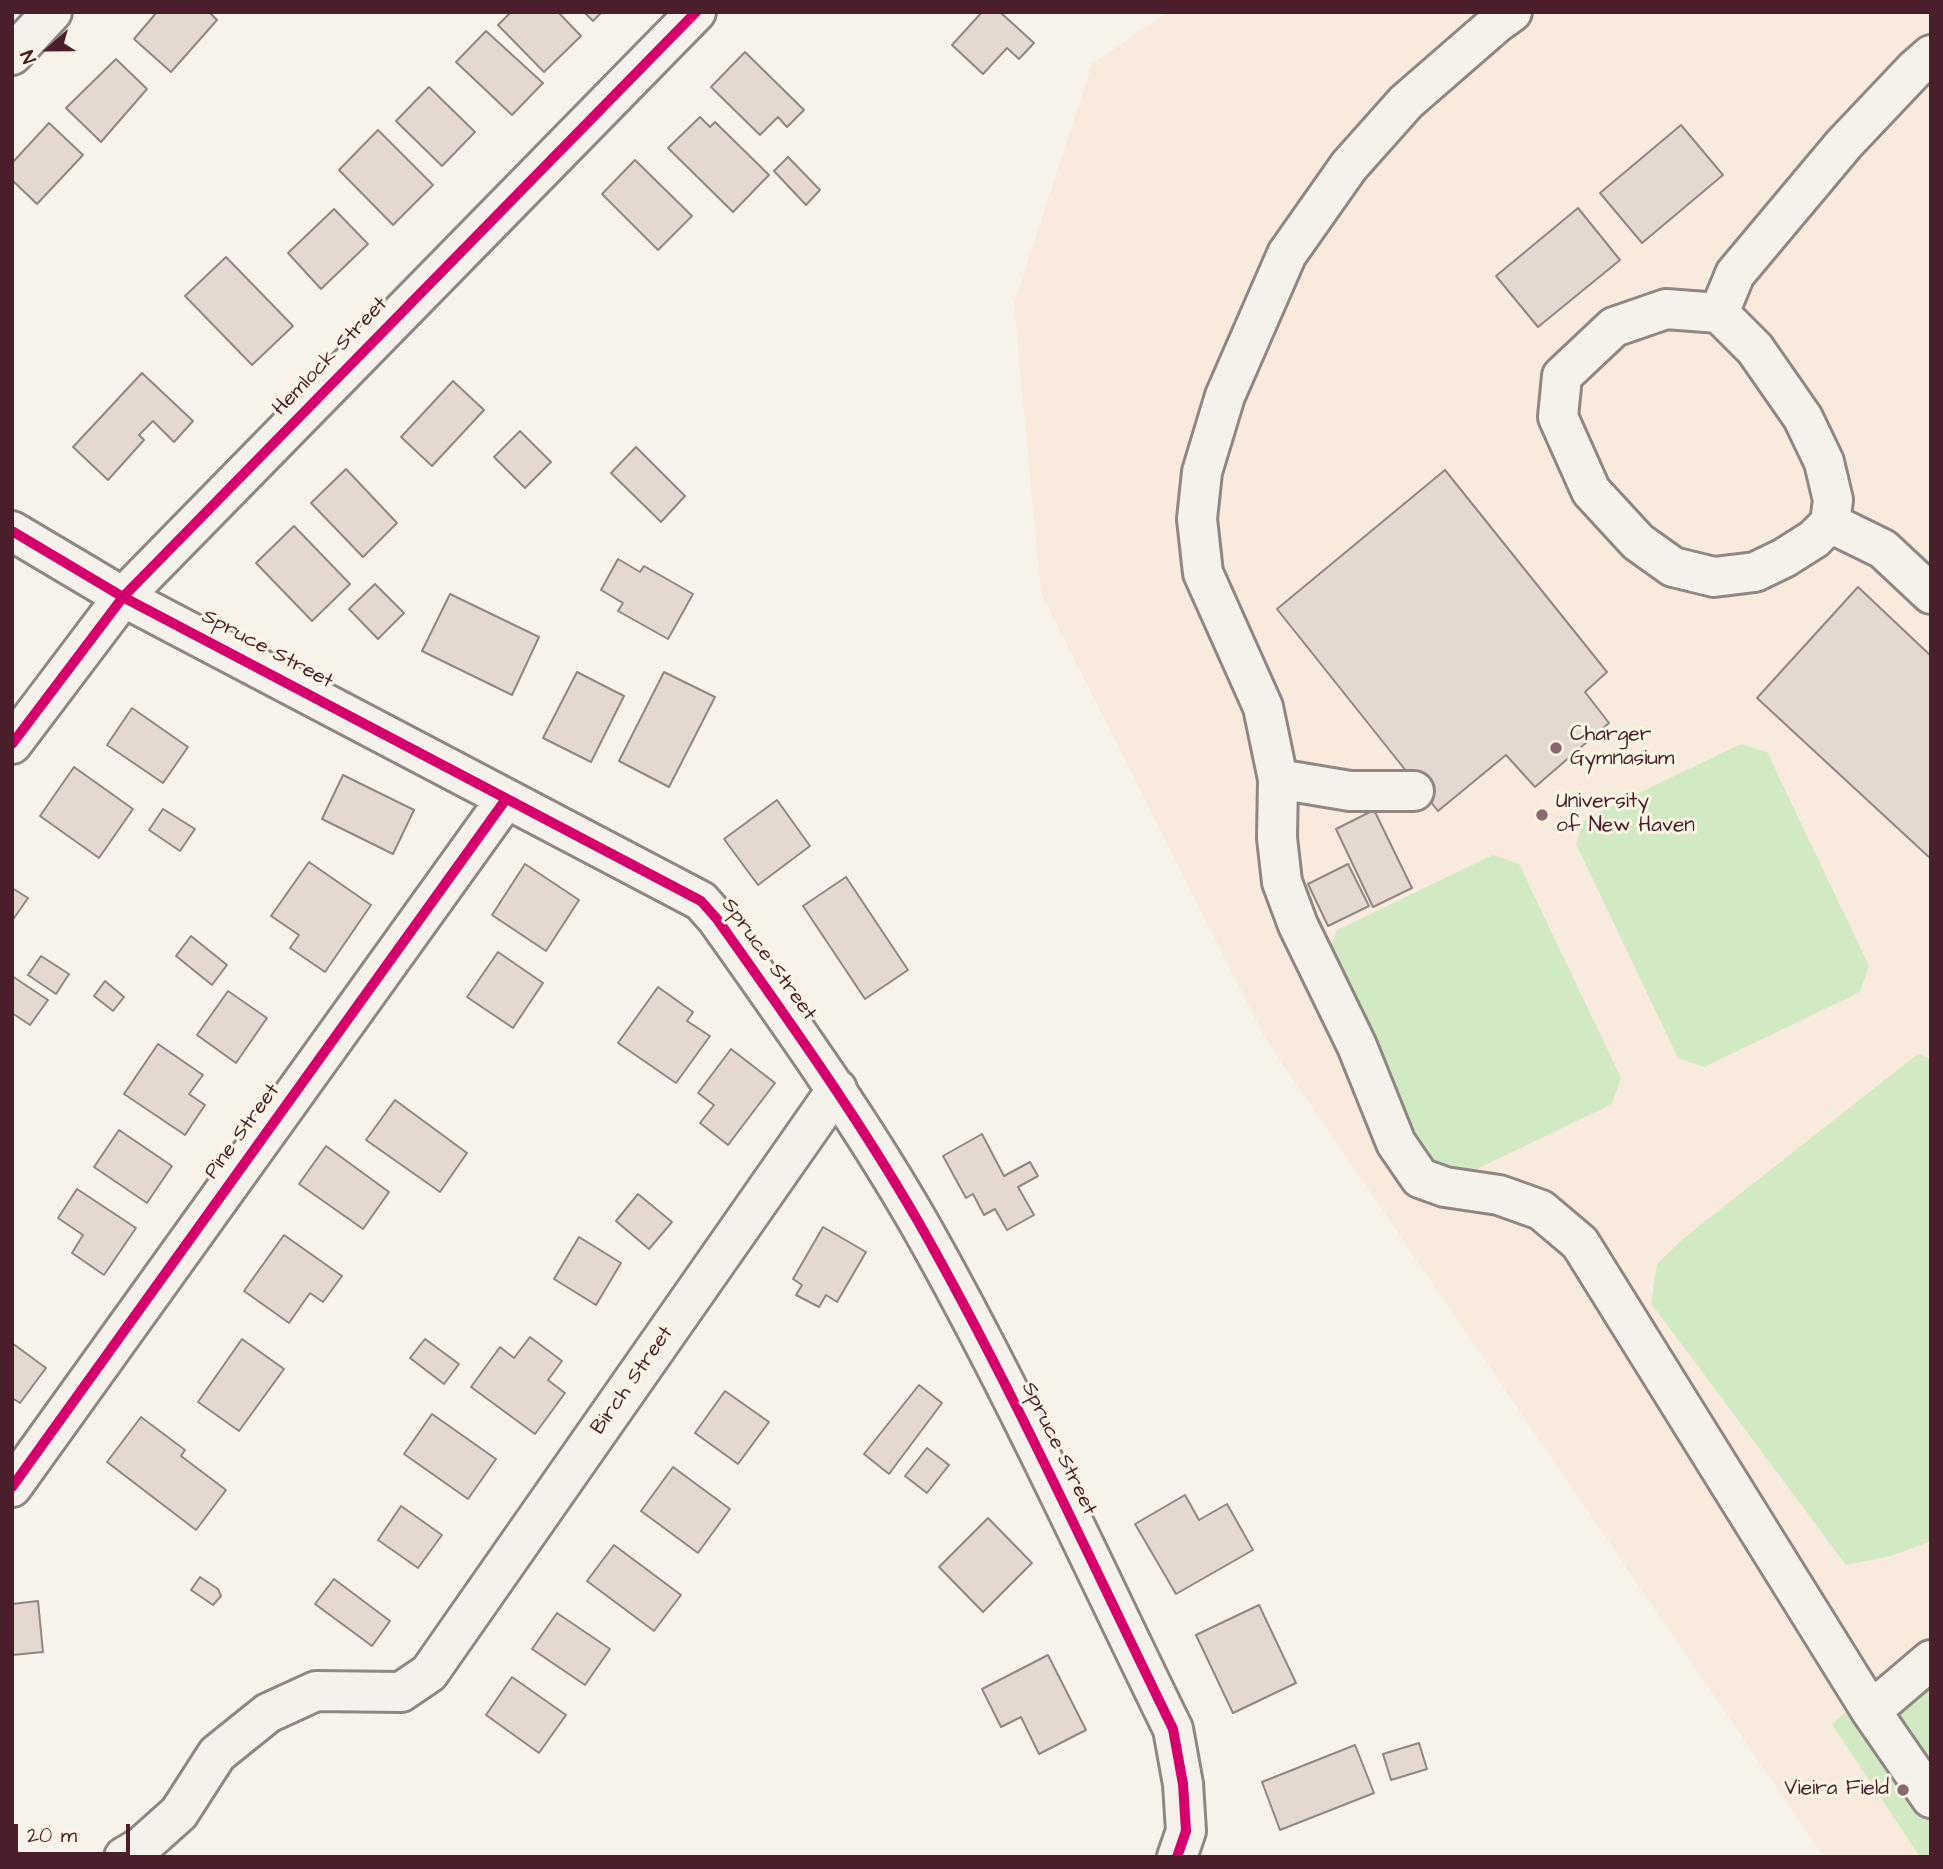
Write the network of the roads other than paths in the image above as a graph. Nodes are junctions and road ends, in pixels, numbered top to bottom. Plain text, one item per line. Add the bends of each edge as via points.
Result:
1 (52, 12) edge
2 (696, 12) edge
3 (1512, 12) edge
4 (12, 55) edge
5 (1931, 55) edge
6 (1719, 313) junction
7 (1830, 523) junction
8 (12, 531) edge
9 (1931, 594) edge
10 (123, 597) junction
11 (12, 744) edge
12 (1278, 779) junction
13 (1413, 791) dead end
14 (506, 799) junction
15 (837, 1089) junction
16 (12, 1487) edge
17 (1931, 1660) edge
18 (1871, 1711) junction
19 (1931, 1798) edge
20 (124, 1857) edge
21 (1177, 1857) edge

1 - 4 street
2 - 10 street, Hemlock Street
3 - 12 street via 1406,102 1349,166 1287,254 1217,421 1202,472 1197,519 1203,573 1263,707
5 - 6 street via 1844,144 1735,274
6 - 7 street via 1755,349 1803,418 1824,462 1833,500
6 - 7 street via 1666,309 1614,327 1562,376 1558,417 1591,491 1638,542 1672,567 1714,577 1755,572 1814,539
7 - 9 street via 1883,549
8 - 10 street, Spruce Street
10 - 11 street, Hemlock Street
10 - 14 street, Spruce Street
12 - 13 street via 1350,791
12 - 18 street via 1282,882 1396,1143 1420,1178 1445,1187 1499,1195 1541,1210 1580,1243
14 - 15 street, Spruce Street via 701,901
14 - 16 street, Pine Street
15 - 20 street, Birch Street via 429,1672 401,1692 316,1691 268,1713 217,1754 179,1813
15 - 21 street, Spruce Street via 919,1223 1004,1383 1173,1729 1186,1831
17 - 18 street
18 - 19 street

